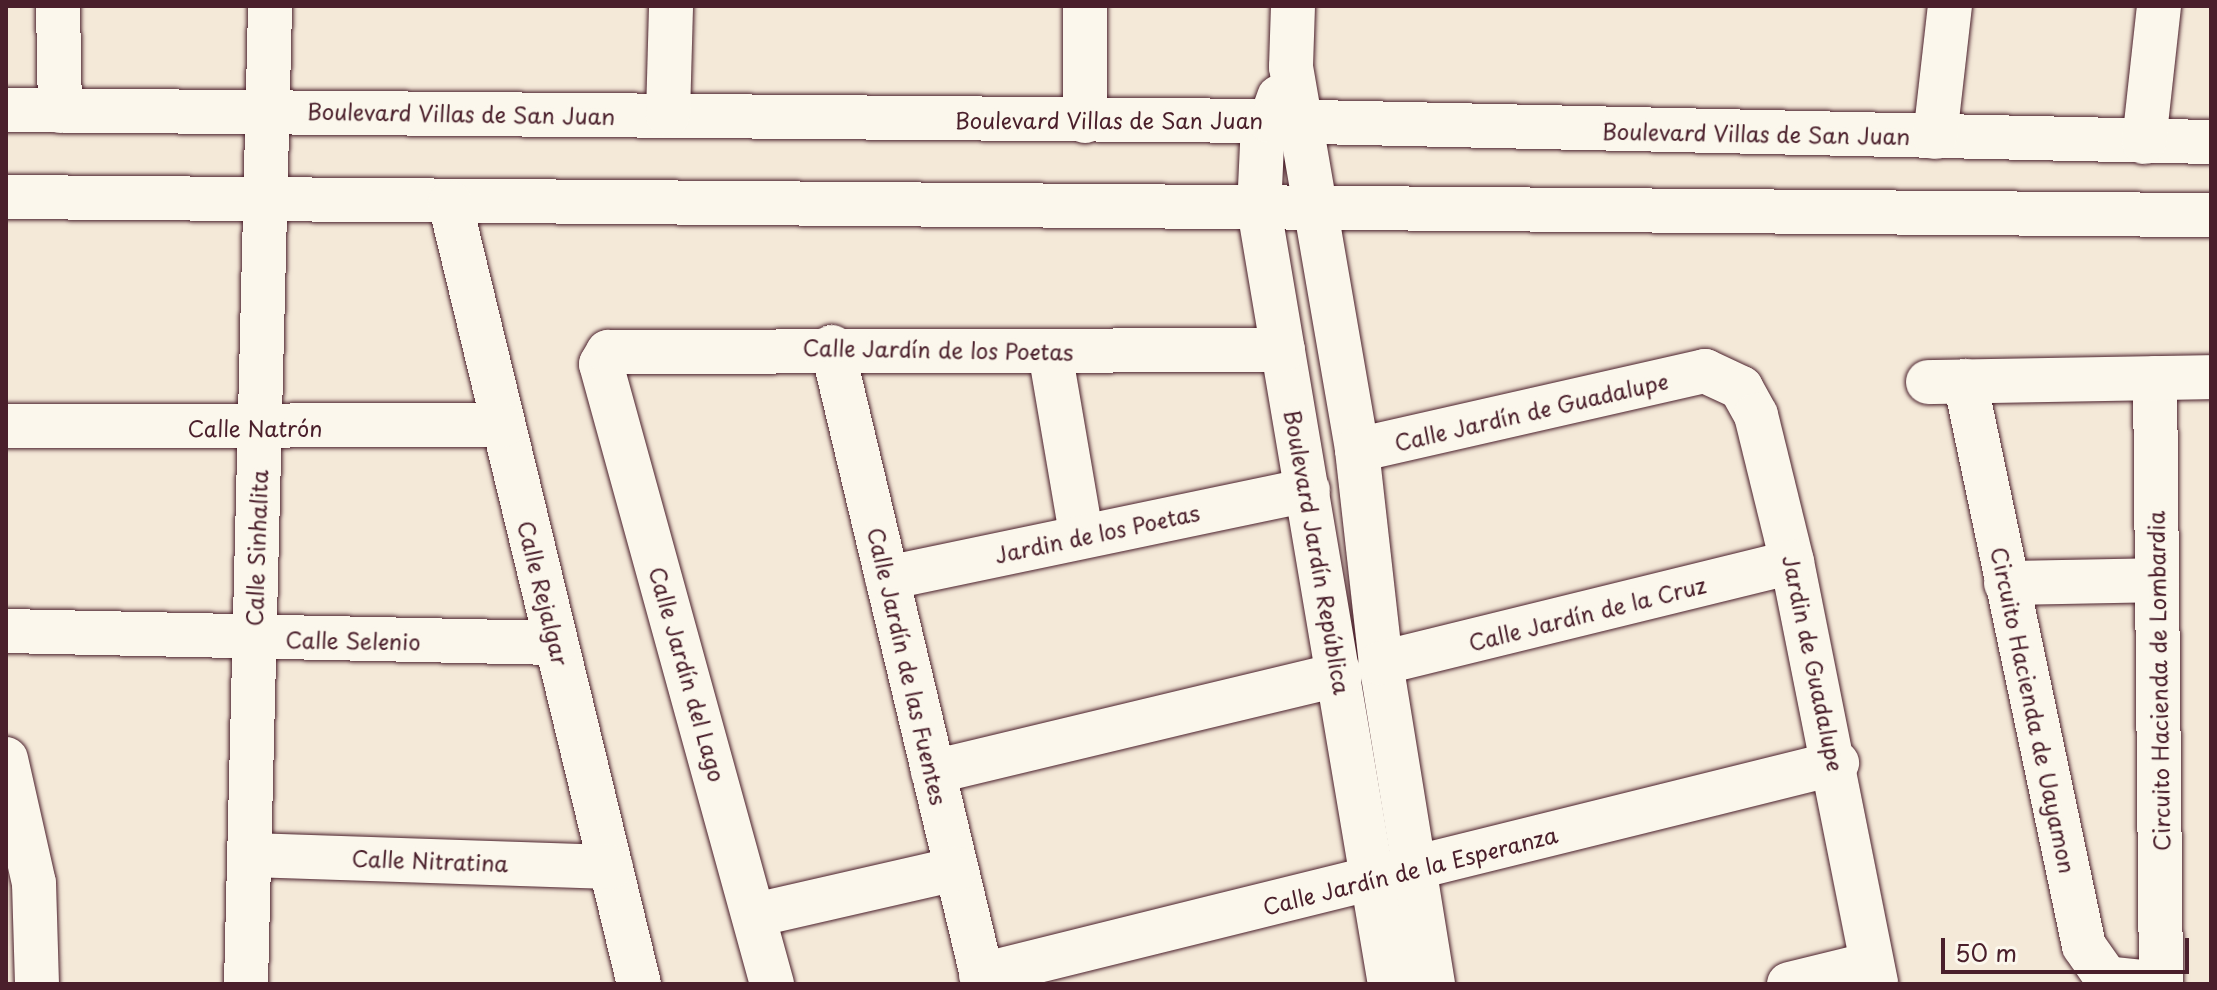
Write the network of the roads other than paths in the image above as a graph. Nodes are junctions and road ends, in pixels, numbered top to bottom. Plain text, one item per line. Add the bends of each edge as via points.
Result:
1 (58, 6) edge
2 (270, 6) edge
3 (671, 6) edge
4 (1085, 6) edge
5 (1293, 6) edge
6 (1950, 6) edge
7 (2159, 6) edge
8 (6, 110) edge
9 (60, 111) junction
10 (269, 111) junction
11 (668, 115) junction
12 (1085, 121) junction
13 (1288, 122) junction
14 (1935, 137) junction
15 (2144, 142) junction
16 (2211, 142) edge
17 (6, 197) edge
18 (263, 199) junction
19 (450, 203) junction
20 (1259, 209) junction
21 (1315, 209) junction
22 (2211, 215) edge
23 (832, 347) junction
24 (1283, 350) junction
25 (1050, 352) junction
26 (601, 364) joint
27 (1705, 371) joint
28 (2211, 377) edge
29 (2155, 378) junction
30 (503, 425) junction
31 (6, 426) edge
32 (260, 430) junction
33 (1357, 450) junction
34 (1308, 490) junction
35 (1081, 534) junction
36 (1792, 562) junction
37 (887, 578) junction
38 (2157, 580) junction
39 (2006, 583) junction
40 (6, 631) edge
41 (253, 638) junction
42 (556, 643) junction
43 (1361, 668) junction
44 (6, 759) edge
45 (1837, 763) junction
46 (933, 772) junction
47 (250, 855) junction
48 (611, 867) junction
49 (956, 869) junction
50 (1415, 871) junction
51 (1373, 881) junction
52 (755, 915) junction
53 (1873, 974) edge
54 (982, 979) edge
55 (37, 984) edge
56 (246, 984) edge
57 (639, 984) edge
58 (772, 984) edge
59 (1390, 984) edge
60 (1433, 984) edge
61 (1789, 984) edge
62 (2161, 984) edge

1 - 9 street
2 - 10 street, Calle Sinhalita
3 - 11 street
4 - 12 street
5 - 13 street
6 - 14 street
7 - 15 street
8 - 9 street, Boulevard Villas de San Juan
9 - 10 street, Boulevard Villas de San Juan
10 - 11 street, Boulevard Villas de San Juan
10 - 18 street, Calle Sinhalita
11 - 12 street, Boulevard Villas de San Juan
12 - 13 street, Boulevard Villas de San Juan
13 - 14 street, Boulevard Villas de San Juan
13 - 20 street, Boulevard Jardín República via 1258,173
13 - 21 street, Boulevard Jardín República
14 - 15 street, Boulevard Villas de San Juan
15 - 16 street, Boulevard Villas de San Juan
17 - 18 street
18 - 19 street
18 - 32 street, Calle Sinhalita
19 - 20 street
19 - 30 street, Calle Rejalgar
20 - 21 street
20 - 24 street, Boulevard Jardín República
21 - 22 street
21 - 33 street, Boulevard Jardín República
23 - 25 street, Calle Jardín de los Poetas
23 - 26 street, Calle Jardín de los Poetas via 619,347
23 - 37 street, Calle Jardín de las Fuentes
24 - 25 street, Calle Jardín de los Poetas
24 - 34 street, Boulevard Jardín República
25 - 35 street
26 - 52 street, Calle Jardín del Lago
27 - 33 street, Calle Jardín de Guadalupe
27 - 36 street, Jardin de Guadalupe via 1741,388 1756,415
28 - 29 street
29 - 38 street, Circuito Hacienda de Lombardia
29 - 39 street, Circuito Hacienda de Uayamon via 1947,382
30 - 32 street, Calle Natrón
30 - 42 street, Calle Rejalgar
31 - 32 street, Calle Natrón
32 - 41 street, Calle Sinhalita
33 - 43 street, Boulevard Jardín República
34 - 35 street, Jardin de los Poetas
34 - 43 street, Boulevard Jardín República
35 - 37 street, Jardin de los Poetas
36 - 43 street, Calle Jardín de la Cruz
36 - 45 street, Jardin de Guadalupe
37 - 46 street, Calle Jardín de las Fuentes
38 - 39 street
38 - 62 street, Circuito Hacienda de Lombardia
39 - 62 street, Circuito Hacienda de Uayamon via 2084,946 2106,978
40 - 41 street, Calle Selenio
41 - 42 street, Calle Selenio
41 - 47 street, Calle Sinhalita
42 - 48 street, Calle Rejalgar
43 - 46 street, Calle Jardín de la Cruz
43 - 50 street, Boulevard Jardín República
43 - 51 street, Boulevard Jardín República
44 - 55 street via 34,883
45 - 50 street, Calle Jardín de la Esperanza
45 - 53 street, Jardin de Guadalupe
46 - 49 street, Calle Jardín de las Fuentes
47 - 48 street, Calle Nitratina
47 - 56 street, Calle Sinhalita
48 - 57 street, Calle Rejalgar
49 - 52 street
49 - 54 street, Calle Jardín de las Fuentes
50 - 51 street, Calle Jardín de la Esperanza
50 - 60 street, Boulevard Jardín República
51 - 54 street, Calle Jardín de la Esperanza
51 - 59 street, Boulevard Jardín República
52 - 58 street, Calle Jardín del Lago
53 - 61 street

